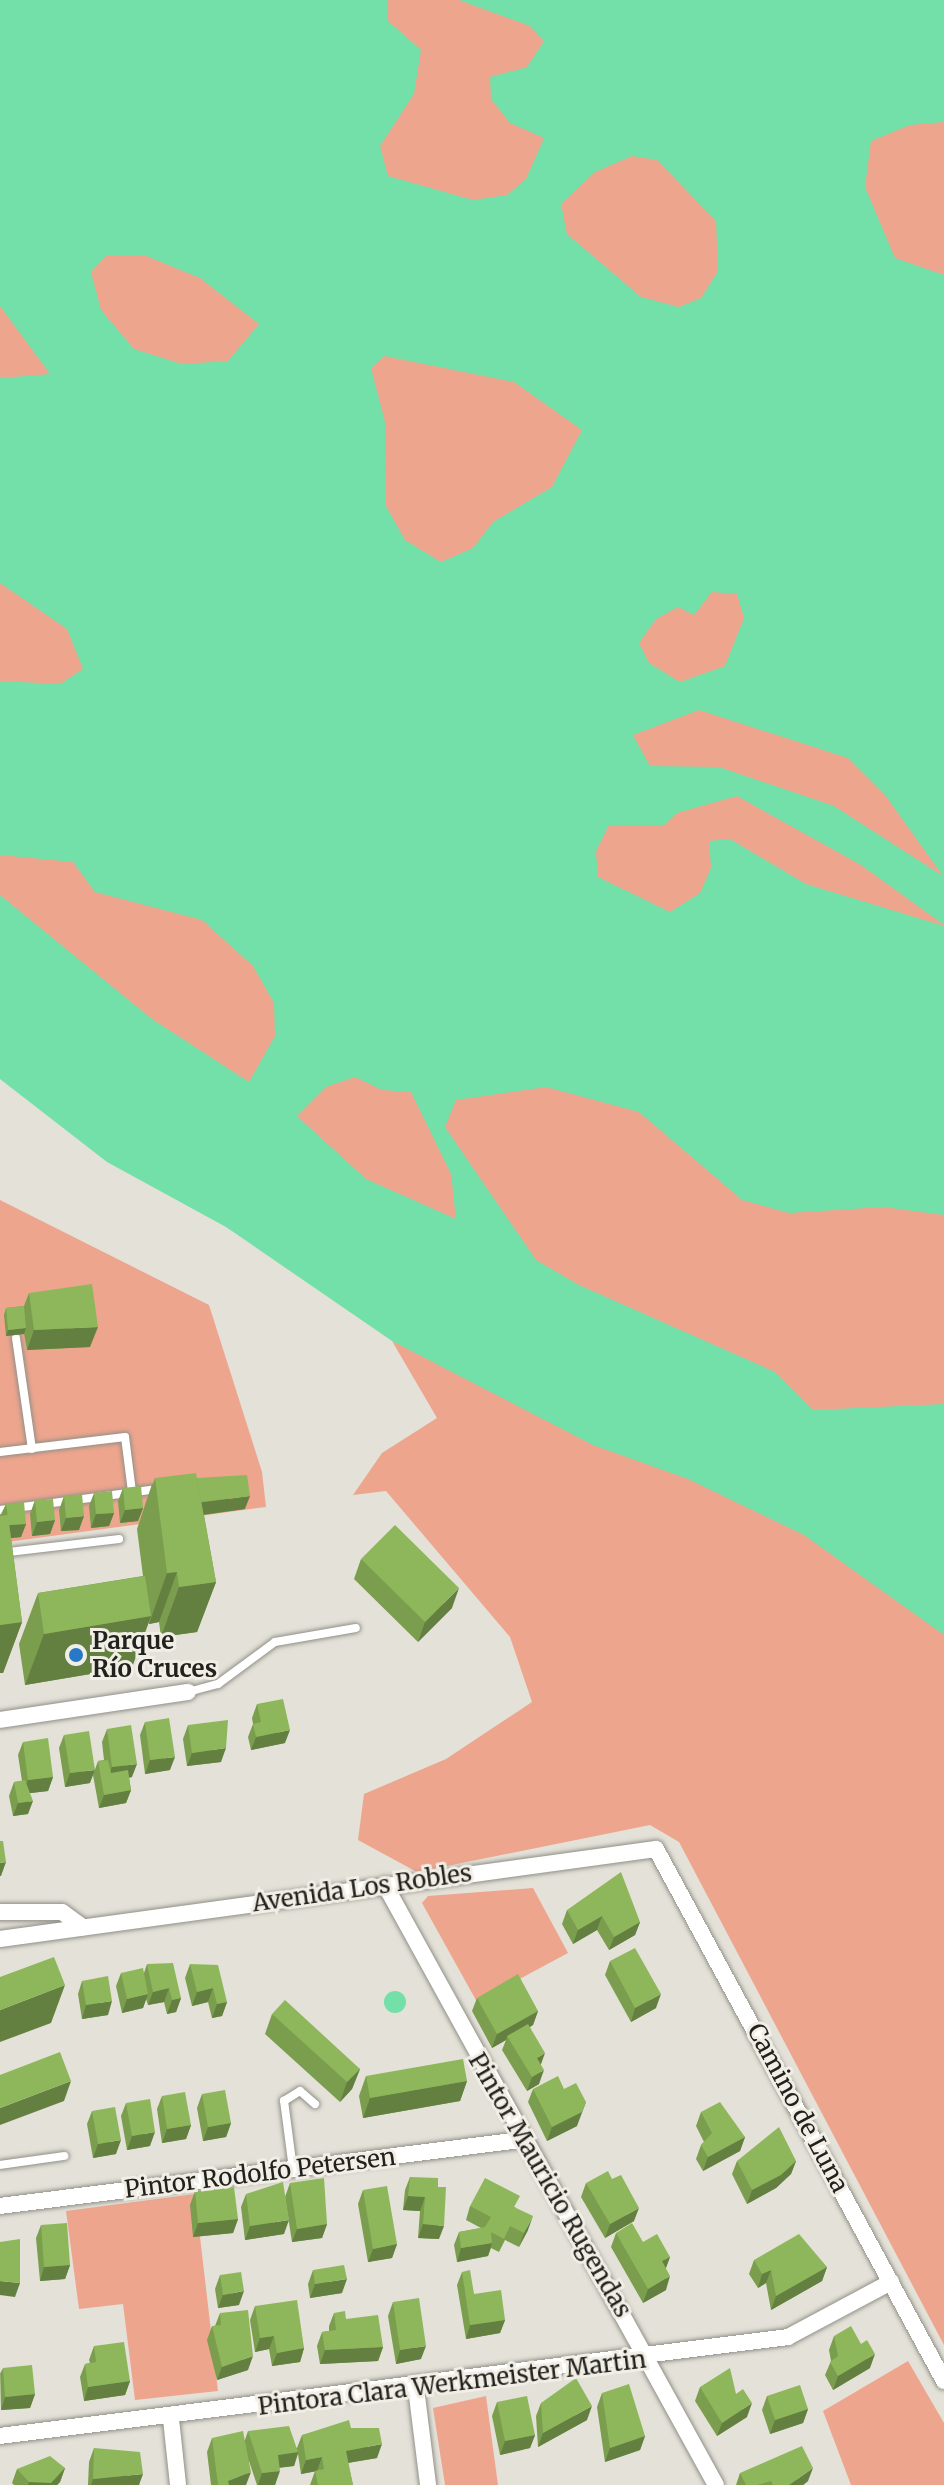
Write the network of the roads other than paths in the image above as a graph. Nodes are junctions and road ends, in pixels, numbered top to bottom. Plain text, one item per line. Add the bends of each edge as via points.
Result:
1 (16, 1338) dead end
2 (32, 1449) junction
3 (0, 1452) edge
4 (176, 1486) edge
5 (132, 1492) junction
6 (0, 1510) edge
7 (119, 1539) dead end
8 (0, 1553) edge
9 (356, 1628) dead end
10 (188, 1692) joint
11 (0, 1720) edge
12 (642, 1846) joint
13 (385, 1885) junction
14 (0, 1912) edge
15 (83, 1927) junction
16 (0, 1939) edge
17 (315, 2104) dead end
18 (520, 2140) junction
19 (64, 2156) dead end
20 (0, 2165) edge
21 (293, 2169) junction
22 (0, 2206) edge
23 (891, 2282) junction
24 (649, 2359) junction
25 (944, 2381) edge
26 (416, 2388) junction
27 (171, 2419) junction
28 (0, 2436) edge
29 (178, 2485) edge
30 (428, 2485) edge
31 (716, 2485) edge

1 - 2 lane
2 - 3 lane
2 - 5 lane via 125,1437
4 - 5 lane
5 - 6 lane
7 - 8 lane
9 - 10 lane via 275,1642 218,1684
10 - 11 street
12 - 13 street, Avenida Los Robles
12 - 23 street, Camino de Luna via 667,1861
13 - 15 street, Avenida Los Robles
13 - 18 street, Pintor Mauricio Rugendas
14 - 15 street via 62,1912
15 - 16 street, Avenida Los Robles
17 - 21 lane via 300,2091 284,2101
18 - 21 street, Pintor Rodolfo Petersen
18 - 24 street, Pintor Mauricio Rugendas
19 - 20 lane
21 - 22 street, Pintor Rodolfo Petersen
23 - 24 street, Pintora Clara Werkmeister Martin via 788,2337
23 - 25 street, Camino de Luna
24 - 26 street, Pintora Clara Werkmeister Martin
24 - 31 street, Pintor Mauricio Rugendas
26 - 27 street, Pintora Clara Werkmeister Martin
26 - 30 street
27 - 28 street, Pintora Clara Werkmeister Martin
27 - 29 street

